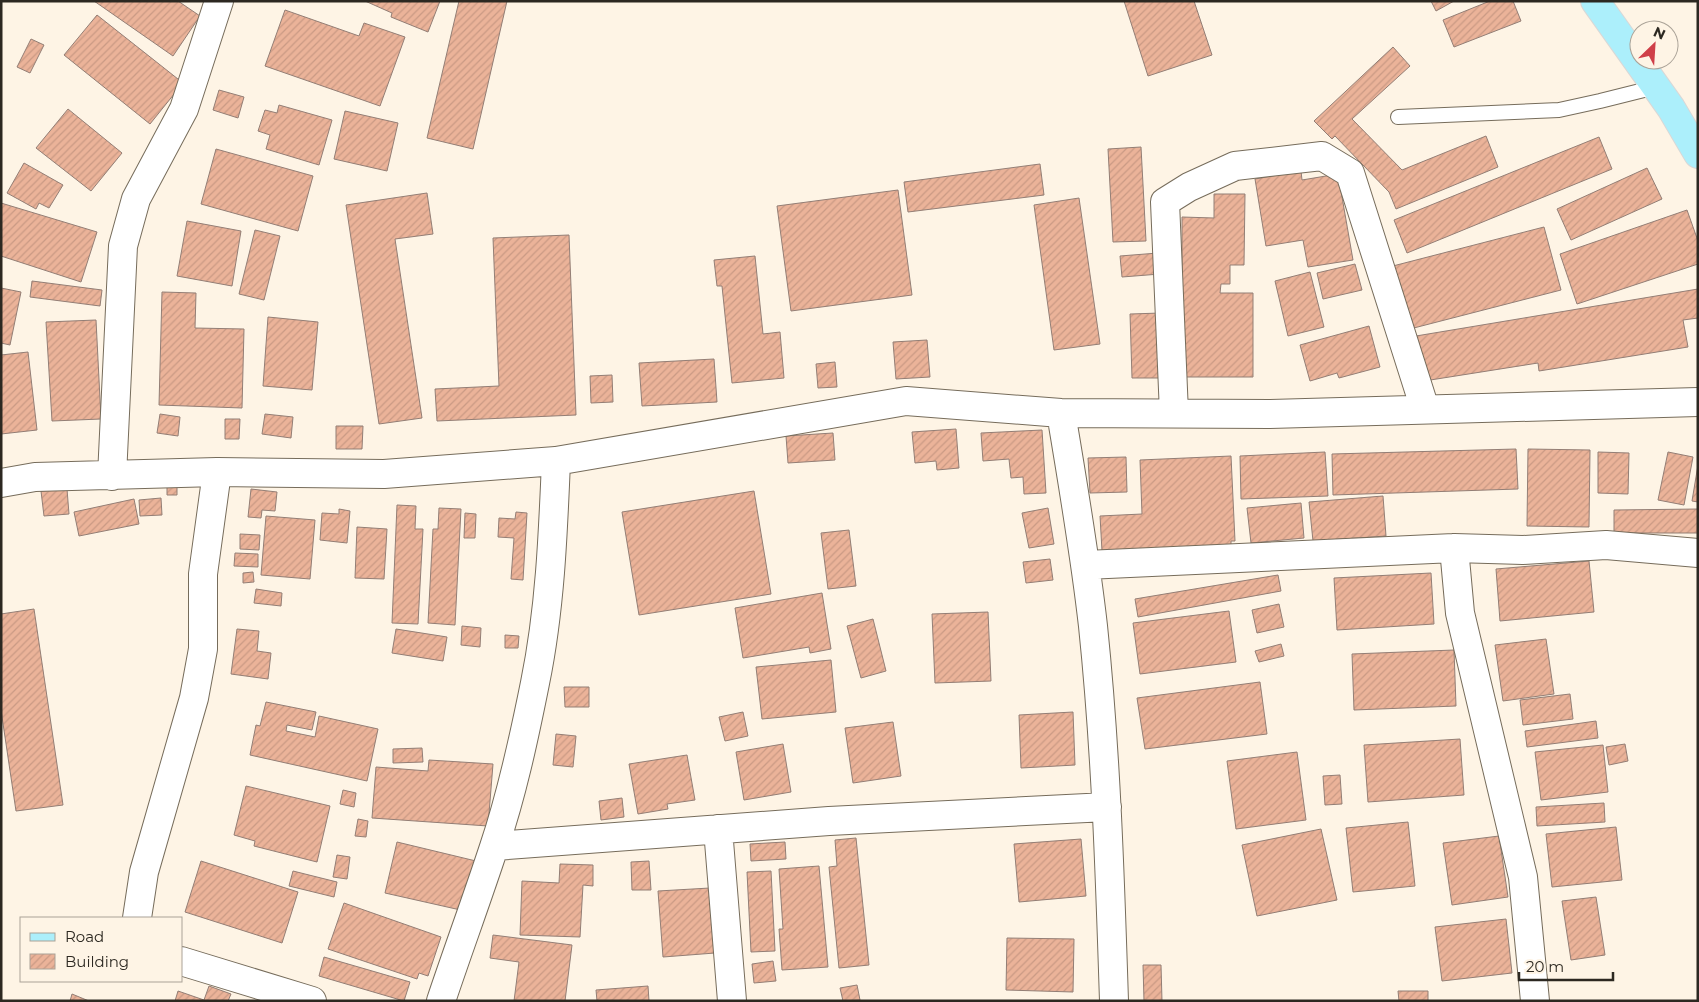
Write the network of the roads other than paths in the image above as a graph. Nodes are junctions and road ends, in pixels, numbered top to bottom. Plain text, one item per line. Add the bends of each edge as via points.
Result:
1 (219, 1) edge
2 (1595, 1) edge
3 (1663, 97) junction
4 (1398, 117) dead end
5 (1698, 126) edge
6 (1698, 154) edge
7 (1698, 402) edge
8 (1425, 409) junction
9 (1061, 412) junction
10 (1174, 413) junction
11 (556, 461) junction
12 (217, 472) junction
13 (112, 476) junction
14 (1, 482) edge
15 (1454, 548) junction
16 (1698, 552) edge
17 (1086, 564) junction
18 (1107, 807) junction
19 (718, 829) junction
20 (494, 846) junction
21 (137, 917) edge
22 (182, 960) edge
23 (312, 1001) edge
24 (441, 1001) edge
25 (732, 1001) edge
26 (1114, 1001) edge
27 (1535, 1001) edge

1 - 13 street via 184,109 136,199 123,246
2 - 3 main road
3 - 4 lane via 1600,101 1559,110
3 - 5 main road
3 - 6 main road
7 - 8 street
8 - 10 street via 1270,414
8 - 10 street via 1350,173 1322,156 1235,166 1165,202
9 - 10 street
9 - 11 street via 906,401
9 - 17 street
11 - 12 street via 384,474
11 - 20 street via 552,548 535,681 515,773
12 - 13 street
12 - 21 street via 203,574 202,649 194,698 144,872
13 - 14 street via 35,477
15 - 16 street via 1523,550 1606,546
15 - 17 street
15 - 27 street via 1460,613 1523,877
17 - 18 street
18 - 19 street
18 - 26 street
19 - 20 street
19 - 25 street
20 - 24 street
22 - 23 street

